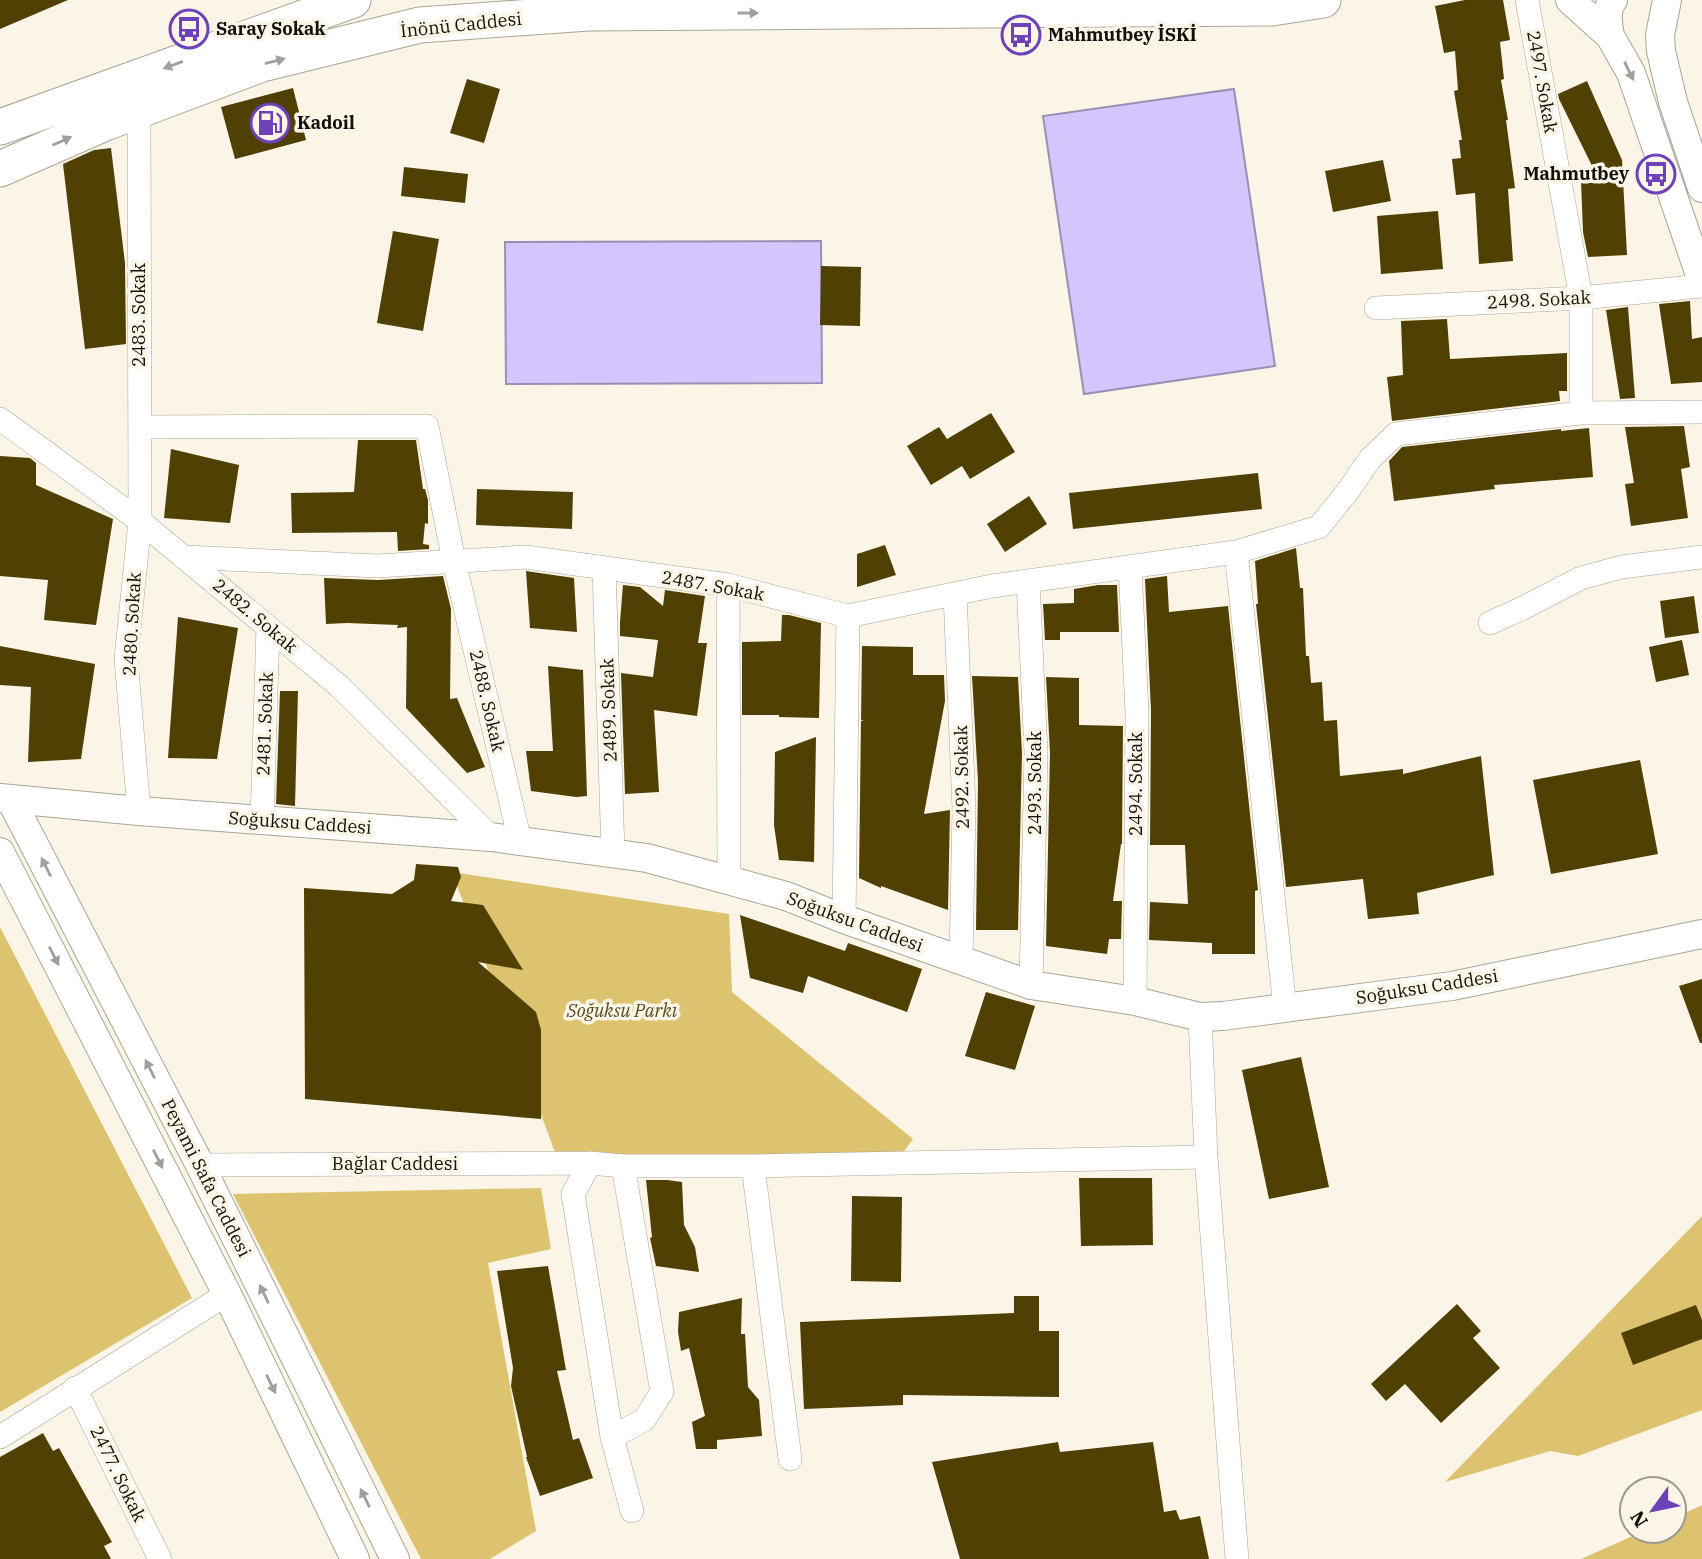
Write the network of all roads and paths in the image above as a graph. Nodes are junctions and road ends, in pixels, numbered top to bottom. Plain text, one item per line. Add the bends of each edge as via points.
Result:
1 (353, 0) edge
2 (573, 0) edge
3 (1323, 0) edge
4 (1527, 0) edge
5 (1570, 0) edge
6 (1613, 0) edge
7 (1651, 0) edge
8 (1667, 0) edge
9 (667, 7) edge
10 (535, 17) junction
11 (1660, 35) junction
12 (1609, 36) junction
13 (139, 109) junction
14 (0, 127) edge
15 (0, 169) edge
16 (1702, 188) edge
17 (1702, 281) edge
18 (1702, 286) edge
19 (1581, 298) junction
20 (1376, 307) dead end
21 (1702, 412) edge
22 (1581, 413) junction
23 (0, 419) edge
24 (140, 426) junction
25 (140, 521) junction
26 (1236, 552) junction
27 (183, 557) junction
28 (1702, 557) edge
29 (454, 561) junction
30 (1130, 567) junction
31 (604, 568) junction
32 (1028, 581) junction
33 (728, 585) junction
34 (955, 594) junction
35 (848, 616) junction
36 (1490, 623) dead end
37 (268, 627) junction
38 (6, 799) edge
39 (139, 811) junction
40 (262, 820) junction
41 (491, 837) junction
42 (520, 841) junction
43 (0, 852) edge
44 (613, 853) junction
45 (729, 880) junction
46 (844, 919) junction
47 (1702, 934) edge
48 (961, 961) junction
49 (1031, 985) junction
50 (1135, 1001) junction
51 (1285, 1008) junction
52 (1200, 1017) junction
53 (1206, 1157) junction
54 (590, 1163) junction
55 (200, 1165) junction
56 (623, 1166) junction
57 (753, 1166) junction
58 (227, 1294) junction
59 (75, 1388) junction
60 (0, 1437) edge
61 (612, 1437) junction
62 (790, 1459) dead end
63 (632, 1511) dead end
64 (160, 1559) edge
65 (355, 1559) edge
66 (395, 1559) edge
67 (1237, 1559) edge

1 -> 14 main road
2 - 10 main road via 564,9
9 -> 3 main road, İnönü Caddesi via 1272,8
4 - 19 street, 2497. Sokak
5 - 12 street
6 - 12 street via 1607,20
7 - 11 street
8 - 11 street
9 - 10 main road, İnönü Caddesi
13 -> 10 main road, İnönü Caddesi via 262,64 420,26
11 - 16 street via 1674,102
12 -> 17 street via 1631,73
15 -> 13 main road, İnönü Caddesi
13 - 24 street, 2483. Sokak
18 - 19 street, 2498. Sokak
19 - 20 street, 2498. Sokak
19 - 22 street, 2497. Sokak
21 - 22 street, 2487. Sokak
22 - 26 street, 2487. Sokak via 1396,434 1370,459 1318,527
23 - 25 street, 2482. Sokak
24 - 25 street, 2483. Sokak
24 - 29 street, 2488. Sokak via 427,426
25 - 27 street, 2482. Sokak
25 - 39 street, 2480. Sokak via 126,659
26 - 30 street, 2487. Sokak
26 - 51 street
27 - 29 street, 2487. Sokak via 377,566
27 - 37 street, 2482. Sokak
28 - 36 street via 1622,567 1581,578
29 - 31 street, 2487. Sokak via 526,556
29 - 42 street, 2488. Sokak
30 - 32 street, 2487. Sokak
30 - 50 street, 2494. Sokak via 1137,712
31 - 33 street, 2487. Sokak
31 - 44 street, 2489. Sokak
32 - 34 street, 2487. Sokak
32 - 49 street, 2493. Sokak via 1036,753
33 - 35 street, 2487. Sokak
33 - 45 street
34 - 35 street, 2487. Sokak
34 - 48 street, 2492. Sokak via 964,808
35 - 46 street
37 - 40 street, 2481. Sokak
37 - 41 street, 2482. Sokak via 339,686
38 - 39 street, Soğuksu Caddesi
55 -> 38 street, Peyami Safa Caddesi
39 - 40 street, Soğuksu Caddesi
40 - 41 street, Soğuksu Caddesi
41 - 42 street, Soğuksu Caddesi
42 - 44 street, Soğuksu Caddesi
43 -> 58 street, Peyami Safa Caddesi
44 - 45 street, Soğuksu Caddesi
45 - 46 street, Soğuksu Caddesi
46 - 48 street, Soğuksu Caddesi
47 - 51 street, Soğuksu Caddesi via 1452,986
48 - 49 street, Soğuksu Caddesi
49 - 50 street, Soğuksu Caddesi
50 - 52 street, Soğuksu Caddesi
51 - 52 street, Soğuksu Caddesi
52 - 53 street
53 - 57 street, Bağlar Caddesi
53 - 67 street
54 - 55 street, Bağlar Caddesi
54 - 56 street, Bağlar Caddesi
54 - 61 street via 573,1194
66 -> 55 street, Peyami Safa Caddesi
56 - 57 street, Bağlar Caddesi
56 - 61 street via 662,1392 644,1420
57 - 62 street
58 - 59 street
58 -> 65 street, Peyami Safa Caddesi
59 - 60 street
59 - 64 street, 2477. Sokak
61 - 63 street

